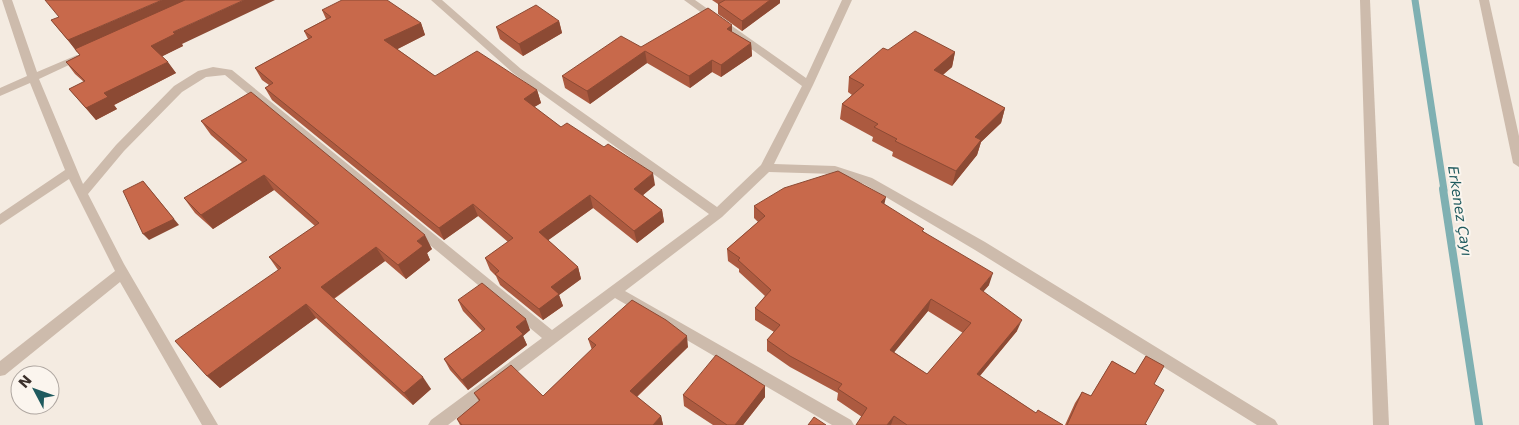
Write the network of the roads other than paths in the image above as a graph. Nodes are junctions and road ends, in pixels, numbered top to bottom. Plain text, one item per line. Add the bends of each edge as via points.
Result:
1 (436, 0) edge
2 (689, 0) edge
3 (847, 0) edge
4 (1365, 0) edge
5 (1484, 0) edge
6 (11, 1) edge
7 (94, 51) edge
8 (32, 78) junction
9 (808, 86) junction
10 (0, 92) edge
11 (1519, 163) edge
12 (766, 168) junction
13 (71, 172) junction
14 (82, 193) junction
15 (718, 214) junction
16 (0, 220) edge
17 (123, 272) junction
18 (616, 292) junction
19 (552, 338) junction
20 (0, 370) edge
21 (210, 425) edge
22 (436, 425) edge
23 (846, 425) edge
24 (1270, 425) edge
25 (1381, 425) edge

1 - 15 street via 517,71
2 - 9 street
3 - 9 street
4 - 25 street
5 - 11 street
6 - 8 street
7 - 8 street
8 - 10 street
8 - 13 street
9 - 12 street
12 - 15 street
12 - 24 street via 835,170 868,181 980,246
13 - 14 street
13 - 16 street
14 - 17 street
14 - 19 street via 120,148 178,89 202,74 228,72
15 - 18 street
17 - 20 street
17 - 21 street
18 - 19 street
18 - 23 street
19 - 22 street

